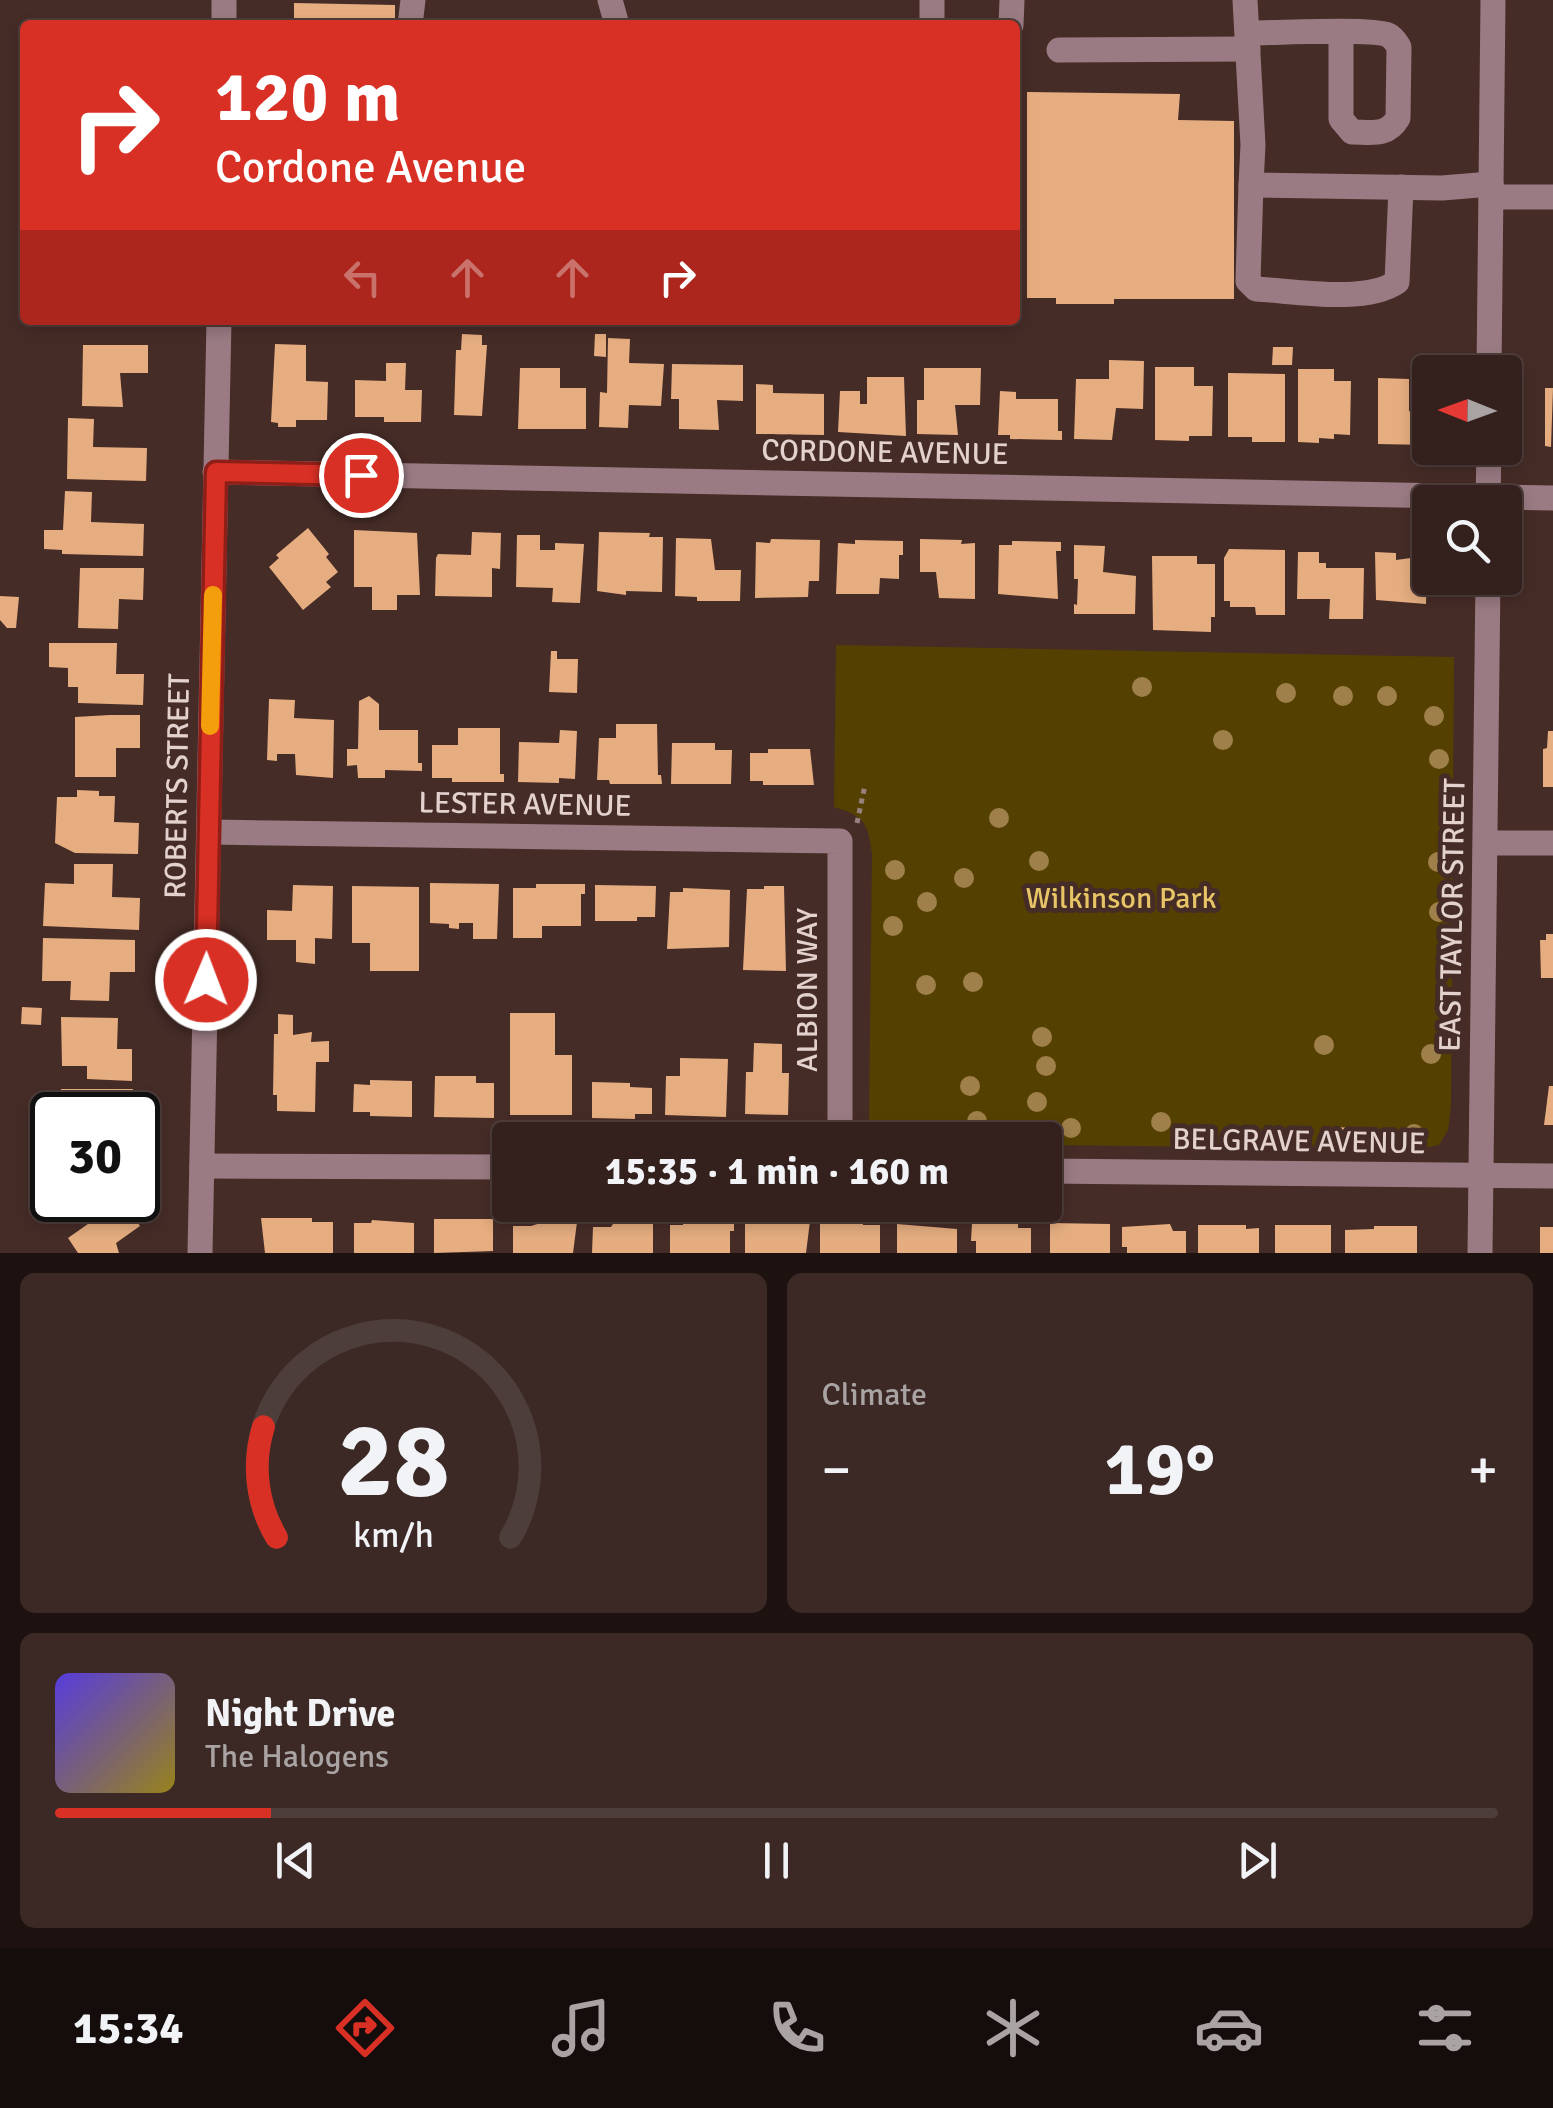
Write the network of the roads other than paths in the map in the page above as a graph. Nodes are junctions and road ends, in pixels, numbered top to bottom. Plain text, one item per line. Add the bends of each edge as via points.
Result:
1 (1245, 0) edge
2 (1493, 0) edge
3 (1342, 34) dead end
4 (1248, 41) junction
5 (1058, 50) dead end
6 (1252, 185) junction
7 (1401, 187) junction
8 (1491, 190) junction
9 (1553, 198) edge
10 (218, 325) edge
11 (1489, 355) edge
12 (216, 472) junction
13 (1412, 498) edge
14 (1553, 498) edge
15 (1522, 499) edge
16 (1488, 595) edge
17 (210, 832) junction
18 (848, 832) joint
19 (1486, 843) junction
20 (1553, 844) edge
21 (840, 1122) edge
22 (202, 1166) junction
23 (492, 1167) edge
24 (1062, 1170) edge
25 (1482, 1176) junction
26 (1553, 1176) edge
27 (200, 1253) edge
28 (1480, 1253) edge

1 - 4 street
2 - 8 street
3 - 4 street
4 - 5 street
4 - 6 street
6 - 7 street
6 - 7 street via 1248,281 1256,290 1359,294 1397,282
7 - 8 street
8 - 9 street
8 - 11 street
10 - 12 street, ROBERTS STREET
12 - 13 street, CORDONE AVENUE
12 - 17 street, ROBERTS STREET
14 - 15 street, CORDONE AVENUE
16 - 19 street, EAST TAYLOR STREET
17 - 18 street, LESTER AVENUE
17 - 22 street, ROBERTS STREET
18 - 21 street, ALBION WAY
19 - 20 street
19 - 25 street, EAST TAYLOR STREET
22 - 23 street
22 - 27 street, ROBERTS STREET
24 - 25 street, BELGRAVE AVENUE
25 - 26 street, BELGRAVE AVENUE
25 - 28 street, EAST TAYLOR STREET

